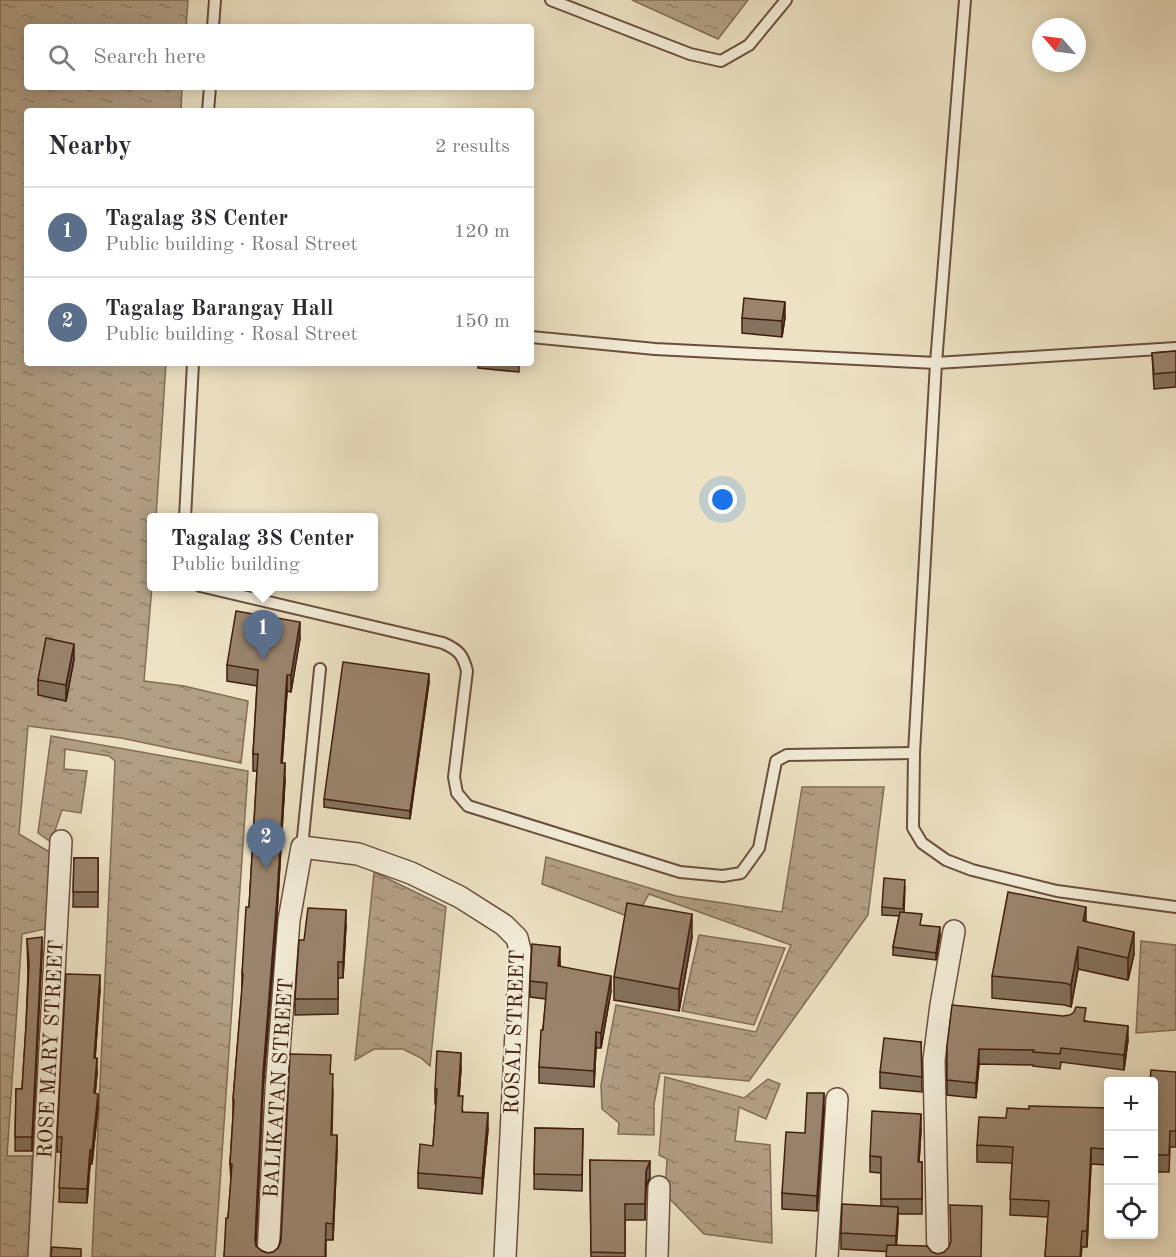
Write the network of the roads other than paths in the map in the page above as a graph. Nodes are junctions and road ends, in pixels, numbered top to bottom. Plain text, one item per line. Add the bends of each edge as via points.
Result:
1 (215, 0) edge
2 (551, 0) edge
3 (786, 0) edge
4 (965, 0) edge
5 (213, 24) edge
6 (210, 90) edge
7 (208, 108) edge
8 (534, 338) edge
9 (1176, 348) edge
10 (936, 363) junction
11 (193, 366) edge
12 (185, 513) edge
13 (221, 591) edge
14 (320, 669) dead end
15 (914, 753) junction
16 (61, 841) dead end
17 (302, 848) junction
18 (1176, 907) edge
19 (954, 931) dead end
20 (941, 1005) junction
21 (963, 1008) edge
22 (837, 1099) dead end
23 (659, 1187) dead end
24 (39, 1257) edge
25 (268, 1257) edge
26 (505, 1257) edge
27 (657, 1257) edge
28 (827, 1257) edge
29 (938, 1257) edge

1 - 5 lane
2 - 3 lane via 690,54 721,61 749,45
4 - 10 lane
6 - 7 lane
8 - 10 lane via 655,349
9 - 10 lane
10 - 15 lane
11 - 12 lane
13 - 15 lane via 453,647 463,657 467,672 454,777 457,793 468,806 680,872 723,876 741,873 759,848 776,761 787,755
14 - 17 lane
15 - 18 lane via 913,828 922,843 946,860 1057,891
16 - 24 street, ROSE MARY STREET
17 - 25 street, BALIKATAN STREET via 289,920
17 - 26 street, ROSAL STREET via 358,854 411,873 460,897 517,938 520,950
19 - 20 street
20 - 21 street
20 - 29 street via 934,1060
22 - 28 street
23 - 27 street

